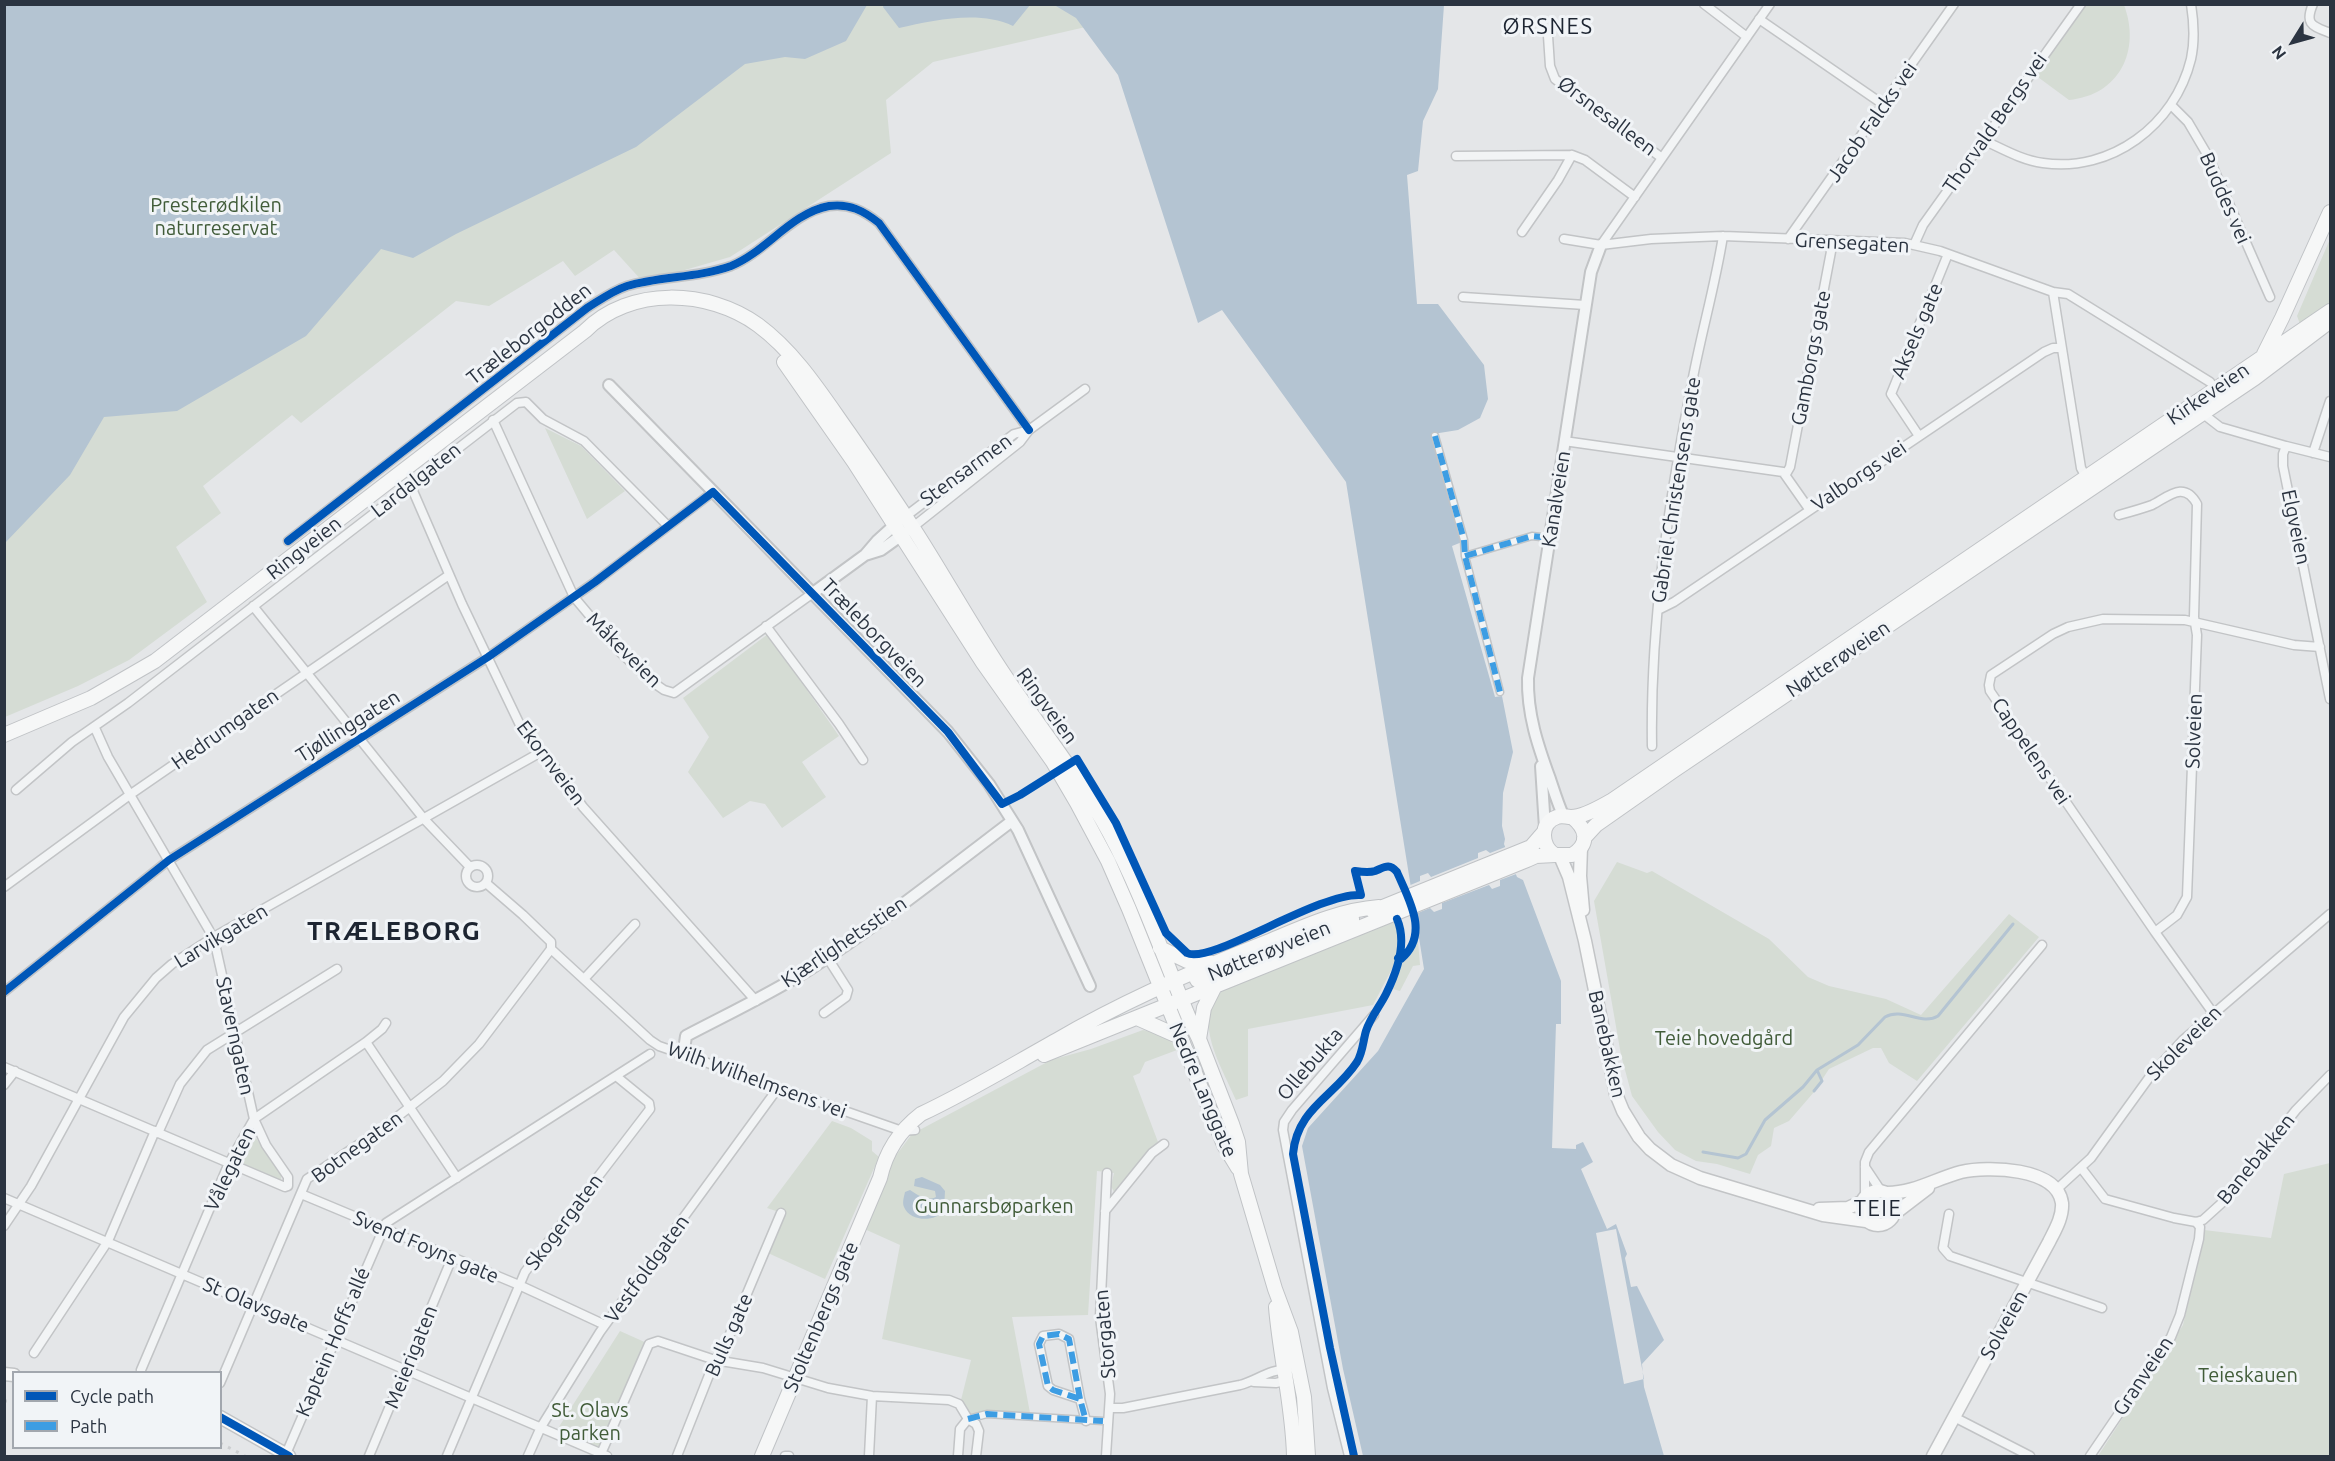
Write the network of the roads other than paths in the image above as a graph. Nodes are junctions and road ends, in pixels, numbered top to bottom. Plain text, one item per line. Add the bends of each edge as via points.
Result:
1 (1704, 4) edge
2 (1770, 4) edge
3 (1954, 4) edge
4 (2081, 4) edge
5 (2191, 4) edge
6 (2313, 4) edge
7 (1760, 19) junction
8 (2331, 33) edge
9 (1548, 36) dead end
10 (1747, 37) junction
11 (1884, 105) junction
12 (2171, 105) junction
13 (1983, 140) junction
14 (1572, 155) junction
15 (1456, 156) dead end
16 (1662, 158) junction
17 (1635, 197) junction
18 (2331, 212) edge
19 (1522, 232) dead end
20 (1723, 236) junction
21 (1564, 238) dead end
22 (1788, 239) junction
23 (1833, 241) junction
24 (1601, 245) junction
25 (1914, 245) junction
26 (1948, 254) junction
27 (2053, 292) junction
28 (1463, 297) dead end
29 (2270, 297) dead end
30 (1585, 305) junction
31 (2331, 310) edge
32 (2331, 320) edge
33 (585, 331) junction
34 (2061, 348) junction
35 (2262, 357) junction
36 (2255, 378) junction
37 (2210, 382) dead end
38 (609, 385) dead end
39 (1085, 388) dead end
40 (2331, 401) edge
41 (2202, 413) junction
42 (494, 420) junction
43 (1029, 430) junction
44 (1435, 436) dead end
45 (1919, 436) junction
46 (1564, 441) junction
47 (2286, 446) junction
48 (2313, 453) junction
49 (1678, 457) junction
50 (2331, 457) edge
51 (1786, 474) junction
52 (2091, 481) junction
53 (410, 484) junction
54 (713, 492) junction
55 (1809, 509) junction
56 (2119, 515) dead end
57 (909, 521) junction
58 (668, 526) junction
59 (898, 531) junction
60 (1550, 538) junction
61 (288, 541) dead end
62 (1465, 556) junction
63 (449, 575) junction
64 (813, 593) junction
65 (574, 597) junction
66 (254, 606) junction
67 (1658, 610) junction
68 (2195, 624) junction
69 (766, 626) junction
70 (2320, 647) junction
71 (488, 657) junction
72 (307, 672) junction
73 (1500, 692) dead end
74 (2331, 699) edge
75 (95, 728) junction
76 (4, 735) edge
77 (360, 738) junction
78 (1652, 746) dead end
79 (541, 752) junction
80 (1540, 754) junction
81 (863, 760) dead end
82 (15, 789) dead end
83 (131, 795) junction
84 (1567, 816) junction
85 (424, 819) junction
86 (1012, 821) junction
87 (1544, 830) junction
88 (1583, 843) junction
89 (1525, 855) junction
90 (1558, 855) junction
91 (169, 860) junction
92 (470, 867) junction
93 (486, 883) junction
94 (4, 887) edge
95 (1397, 906) junction
96 (1379, 907) junction
97 (2331, 914) edge
98 (635, 924) dead end
99 (2155, 932) junction
100 (212, 938) junction
101 (1585, 941) junction
102 (2042, 945) dead end
103 (1160, 948) junction
104 (551, 949) junction
105 (827, 957) junction
106 (1213, 963) junction
107 (337, 969) dead end
108 (584, 980) junction
109 (1215, 984) junction
110 (1090, 986) dead end
111 (1177, 990) junction
112 (4, 992) edge
113 (1163, 995) junction
114 (756, 1001) junction
115 (824, 1013) dead end
116 (2213, 1013) junction
117 (1374, 1015) dead end
118 (1137, 1018) junction
119 (386, 1023) dead end
120 (1118, 1024) junction
121 (234, 1033) junction
122 (1180, 1036) junction
123 (1199, 1039) junction
124 (366, 1042) junction
125 (650, 1054) dead end
126 (689, 1057) junction
127 (4, 1067) edge
128 (15, 1071) junction
129 (1001, 1073) junction
130 (2331, 1075) edge
131 (616, 1076) junction
132 (4, 1085) edge
133 (778, 1088) junction
134 (78, 1099) junction
135 (410, 1108) junction
136 (254, 1119) junction
137 (909, 1131) junction
138 (156, 1132) junction
139 (1164, 1144) dead end
140 (229, 1164) junction
141 (1865, 1167) junction
142 (2082, 1168) junction
143 (1107, 1173) dead end
144 (1241, 1174) junction
145 (457, 1178) junction
146 (1936, 1182) junction
147 (2056, 1190) junction
148 (1884, 1192) junction
149 (301, 1194) junction
150 (4, 1198) edge
151 (1863, 1199) junction
152 (20, 1205) junction
153 (1806, 1209) junction
154 (1105, 1211) junction
155 (781, 1213) dead end
156 (1894, 1214) junction
157 (1949, 1214) dead end
158 (1866, 1221) junction
159 (2196, 1222) junction
160 (4, 1226) edge
161 (383, 1229) junction
162 (108, 1241) junction
163 (452, 1258) junction
164 (182, 1274) junction
165 (2028, 1282) junction
166 (519, 1286) junction
167 (1275, 1289) junction
168 (254, 1304) junction
169 (2102, 1308) dead end
170 (605, 1325) junction
171 (335, 1339) junction
172 (34, 1353) dead end
173 (715, 1360) junction
174 (406, 1369) junction
175 (141, 1370) dead end
176 (1300, 1372) junction
177 (1285, 1375) junction
178 (795, 1377) junction
179 (222, 1378) edge
180 (872, 1396) junction
181 (472, 1397) junction
182 (1080, 1400) junction
183 (1111, 1408) junction
184 (222, 1417) edge
185 (1954, 1417) junction
186 (968, 1419) junction
187 (1086, 1421) junction
188 (1103, 1421) dead end
189 (541, 1427) junction
190 (286, 1456) edge
191 (369, 1456) edge
192 (447, 1456) edge
193 (528, 1456) edge
194 (602, 1456) edge
195 (677, 1456) edge
196 (762, 1456) edge
197 (869, 1456) edge
198 (958, 1456) edge
199 (976, 1456) edge
200 (1106, 1456) edge
201 (1294, 1456) edge
202 (1308, 1456) edge
203 (1349, 1456) edge
204 (1933, 1456) edge
205 (2030, 1456) edge
206 (2090, 1456) edge

1 - 10 street
2 - 7 street, Ørsnesalleen
3 - 11 street, Jacob Falcks vei
4 - 13 street, Thorvald Bergs vei
5 - 12 street via 2191,59 2185,81
6 - 8 street via 2309,21
7 - 10 street, Ørsnesalleen
7 - 11 street
9 - 16 street, Ørsnesalleen via 1555,79
10 - 16 street, Ørsnesalleen
11 - 22 street, Jacob Falcks vei
12 - 13 street via 2127,147 2079,163 2038,163
12 - 29 street, Buddes vei via 2188,122 2208,156
13 - 25 street, Thorvald Bergs vei via 1923,225
14 - 15 street
14 - 17 street via 1585,160
14 - 19 street
16 - 17 street, Ørsnesalleen
17 - 24 street, Ørsnesalleen
18 - 35 main road
20 - 22 street, Grensegaten
20 - 24 street, Grensegaten
20 - 49 street, Gabriel Christensens gate
21 - 24 street, Grensegaten
22 - 23 street, Grensegaten
23 - 25 street, Grensegaten
23 - 51 street, Gamborgs gate
24 - 30 street, Kanalveien via 1593,261
25 - 26 street, Grensegaten
26 - 27 street, Grensegaten
26 - 45 street, Aksels gate via 1891,394
27 - 34 street
27 - 37 street, Grensegaten via 2079,299
28 - 30 street
30 - 46 street, Kanalveien
31 - 35 main road, Kirkeveien
32 - 36 main road, Kirkeveien
33 - 57 main road, Ringveien via 607,312 654,298 704,301 747,319 781,345 804,371
33 - 59 main road, Ringveien via 635,311 668,306 712,312 751,331 796,377
33 - 76 main road, Ringveien via 155,661 91,698
34 - 45 street, Valborgs vei via 2044,352
34 - 52 street via 2081,468
35 - 36 main road
35 - 52 main road, Kirkeveien
36 - 41 main road, Kirkeveien
38 - 54 street, Træleborgveien
39 - 43 street, Måkeveien
40 - 48 street
41 - 47 street via 2220,427
41 - 52 main road, Kirkeveien
42 - 53 street, Lardalgaten
42 - 58 street, Lardalgaten via 517,403 526,402 543,419 584,441
42 - 65 street, Måkeveien
43 - 57 street, Måkeveien via 1020,442
43 - 57 street, Stensarmen via 1014,434
43 - 61 street, Træleborgodden via 879,223 854,208 830,206 808,213 732,265 608,294
44 - 62 street
45 - 55 street, Valborgs vei
46 - 49 street
46 - 60 street, Kanalveien
47 - 48 street
47 - 70 street, Elgveien via 2283,466
48 - 50 street
49 - 51 street
49 - 67 street, Gabriel Christensens gate
51 - 55 street
52 - 84 main road, Nøtterøveien via 1611,801
52 - 88 main road, Nøtterøveien via 1596,825
53 - 63 street, Ekornveien
53 - 66 street, Lardalgaten
54 - 58 street, Tjøllinggaten
54 - 64 street, Træleborgveien
55 - 67 street, Valborgs vei
56 - 68 street, Solveien via 2149,506 2174,492 2194,500 2198,512
57 - 59 street, Måkeveien
57 - 103 main road, Ringveien via 998,666 1094,803 1130,874
58 - 65 street, Tjøllinggaten
59 - 64 street, Måkeveien via 881,550 865,555
59 - 113 main road, Ringveien via 1059,771 1108,861
60 - 62 street via 1532,536
60 - 80 street, Kanalveien via 1528,678 1529,714
62 - 73 street
63 - 71 street, Ekornveien
63 - 72 street, Hedrumgaten
64 - 69 street, Måkeveien
64 - 86 street, Træleborgveien via 948,732
65 - 69 street, Måkeveien via 651,681 674,693
65 - 71 street, Tjøllinggaten
66 - 72 street
66 - 75 street, Lardalgaten
67 - 78 street, Gabriel Christensens gate
68 - 70 street, Cappelens vei
68 - 99 street, Solveien via 2187,897 2177,915
68 - 99 street, Cappelens vei via 2185,620 2113,618 2086,622 2045,639 1996,671 1989,680 1990,691
69 - 81 street
70 - 74 street, Elgveien
71 - 77 street, Tjøllinggaten
71 - 79 street, Ekornveien via 520,725
72 - 77 street
72 - 83 street, Hedrumgaten
75 - 82 street, Lardalgaten
75 - 83 street, Staverngaten
77 - 85 street
77 - 91 street, Tjøllinggaten
79 - 85 street, Larvikgaten
79 - 114 street, Ekornveien via 583,807
80 - 84 street, Kanalveien
80 - 87 street, Kanalveien
83 - 91 street, Staverngaten
83 - 94 street, Hedrumgaten
84 - 87 main road via 1551,820
84 - 88 main road via 1581,824
85 - 92 street
85 - 100 street, Larvikgaten
86 - 105 street, Kjærlighetsstien
86 - 110 street, Træleborgveien
87 - 89 main road
87 - 90 main road via 1546,845
88 - 90 main road via 1572,855
88 - 101 main road, Banebakken via 1580,876
89 - 90 main road
89 - 95 main road
90 - 101 main road, Banebakken via 1569,877
91 - 100 street, Staverngaten
91 - 112 street, Tjøllinggaten
92 - 93 street via 485,868
92 - 93 street via 465,876 471,886
93 - 104 street, Wilh Wilhelmsens vei via 551,942
95 - 96 main road, Nøtterøyveien
95 - 109 main road, Nøtterøyveien
96 - 106 main road, Nøtterøyveien via 1325,918
96 - 111 main road, Nøtterøyveien
97 - 116 street, Skoleveien
98 - 108 street
99 - 116 street
100 - 121 street, Staverngaten
100 - 134 street, Larvikgaten via 172,964 149,985 124,1017
101 - 153 main road, Banebakken via 1616,1094 1639,1137 1662,1159 1688,1174
102 - 141 street via 1876,1142 1866,1157
103 - 106 main road via 1187,962
103 - 111 main road, Ringveien
104 - 108 street, Wilh Wilhelmsens vei
104 - 135 street, Botnegaten via 479,1044
105 - 114 street, Kjærlighetsstien
105 - 115 street via 848,990 846,997
106 - 111 main road, Nøtterøyveien
107 - 121 street
108 - 126 street, Wilh Wilhelmsens vei via 650,1041
109 - 111 main road, Nøtterøyveien
109 - 123 main road via 1204,1008
111 - 113 main road, Nøtterøyveien
111 - 123 main road, Nedre Langgate
113 - 118 main road, Stoltenbergs gate
113 - 120 main road, Stoltenbergs gate
113 - 122 main road, Nedre Langgate
113 - 129 main road, Stoltenbergs gate via 1067,1034
114 - 126 street, Kjærlighetsstien via 686,1036 684,1050
116 - 142 street, Skoleveien via 2163,1061
117 - 203 street, Ollebukta via 1292,1110 1283,1130
118 - 120 main road, Stoltenbergs gate
118 - 122 main road
119 - 124 street, Vålegaten
120 - 129 main road, Stoltenbergs gate
121 - 136 street, Staverngaten
121 - 138 street via 207,1050 195,1064 180,1084
122 - 144 main road, Nedre Langgate via 1224,1145
123 - 144 main road, Nedre Langgate via 1238,1142
124 - 135 street
124 - 136 street, Vålegaten
125 - 131 street
126 - 133 street, Wilh Wilhelmsens vei
127 - 128 street
128 - 132 street
128 - 134 street
129 - 137 main road, Stoltenbergs gate via 921,1114
130 - 159 street, Banebakken via 2280,1128 2224,1202
131 - 145 street
131 - 166 street, Skogergaten via 649,1103 650,1109 537,1255
133 - 137 street, Wilh Wilhelmsens vei
133 - 170 street, Vestfoldgaten
134 - 138 street
134 - 152 street, Larvikgaten
135 - 145 street
135 - 149 street, Botnegaten via 310,1177
136 - 140 street, Vålegaten
136 - 140 street, Staverngaten via 288,1177 288,1186
137 - 178 main road, Stoltenbergs gate via 884,1162
138 - 140 street
138 - 162 street
139 - 154 street via 1152,1153
140 - 164 street, Vålegaten
141 - 148 street
141 - 151 street
142 - 147 street, Skoleveien
142 - 159 street via 2105,1199
143 - 154 street, Storgaten
144 - 167 main road, Nedre Langgate
145 - 161 street via 396,1216
146 - 147 main road, Banebakken via 1970,1171 2007,1170 2035,1176
146 - 148 main road, Banebakken via 1905,1192
146 - 156 main road, Banebakken
147 - 165 main road, Solveien via 2062,1206 2060,1220
148 - 151 main road, Banebakken via 1873,1191
148 - 156 main road via 1894,1203
149 - 161 street, Svend Foyns gate
149 - 168 street, Botnegaten
150 - 152 street, St Olavsgate
151 - 153 main road, Banebakken via 1848,1208
151 - 158 main road via 1861,1213
152 - 160 street, Larvikgaten
152 - 162 street, St Olavsgate
153 - 158 main road, Banebakken
154 - 183 street, Storgaten via 1100,1317
155 - 173 street, Bulls gate via 724,1348
156 - 158 main road, Banebakken via 1881,1226
157 - 165 street via 1943,1242 1946,1253
159 - 206 street, Granveien via 2200,1227 2199,1239 2171,1337
161 - 163 street, Svend Foyns gate
161 - 171 street, Kaptein Hoffs allé
162 - 164 street, St Olavsgate
162 - 172 street
163 - 166 street, Svend Foyns gate
163 - 174 street, Meierigaten
164 - 168 street, St Olavsgate
164 - 175 street, Vålegaten
165 - 169 street
165 - 185 main road, Solveien
166 - 170 street, Svend Foyns gate
166 - 181 street, Skogergaten
167 - 176 main road, Nedre Langgate
167 - 177 main road, Nedre Langgate
168 - 171 street, St Olavsgate
168 - 179 street, Botnegaten
170 - 189 street, Vestfoldgaten
171 - 174 street, St Olavsgate
171 - 190 street, Kaptein Hoffs allé
173 - 178 street
173 - 194 street via 652,1342
173 - 195 street, Bulls gate
174 - 181 street, St Olavsgate
174 - 191 street, Meierigaten
176 - 177 street
176 - 202 main road, Nedre Langgate
177 - 183 street via 1272,1371 1253,1382
177 - 201 main road, Nedre Langgate
178 - 180 street
178 - 196 main road, Stoltenbergs gate
180 - 186 street via 949,1400 959,1404
180 - 197 street
181 - 189 street, St Olavsgate
181 - 192 street, Skogergaten
182 - 182 street via 1048,1386 1041,1337 1059,1334 1070,1339
182 - 187 street
183 - 200 street, Storgaten
184 - 190 main road
185 - 204 main road, Solveien
185 - 205 street
186 - 187 street via 987,1414
186 - 198 street via 960,1429
186 - 199 street via 979,1431
187 - 188 street
189 - 193 street, Vestfoldgaten
189 - 194 street, St Olavsgate

